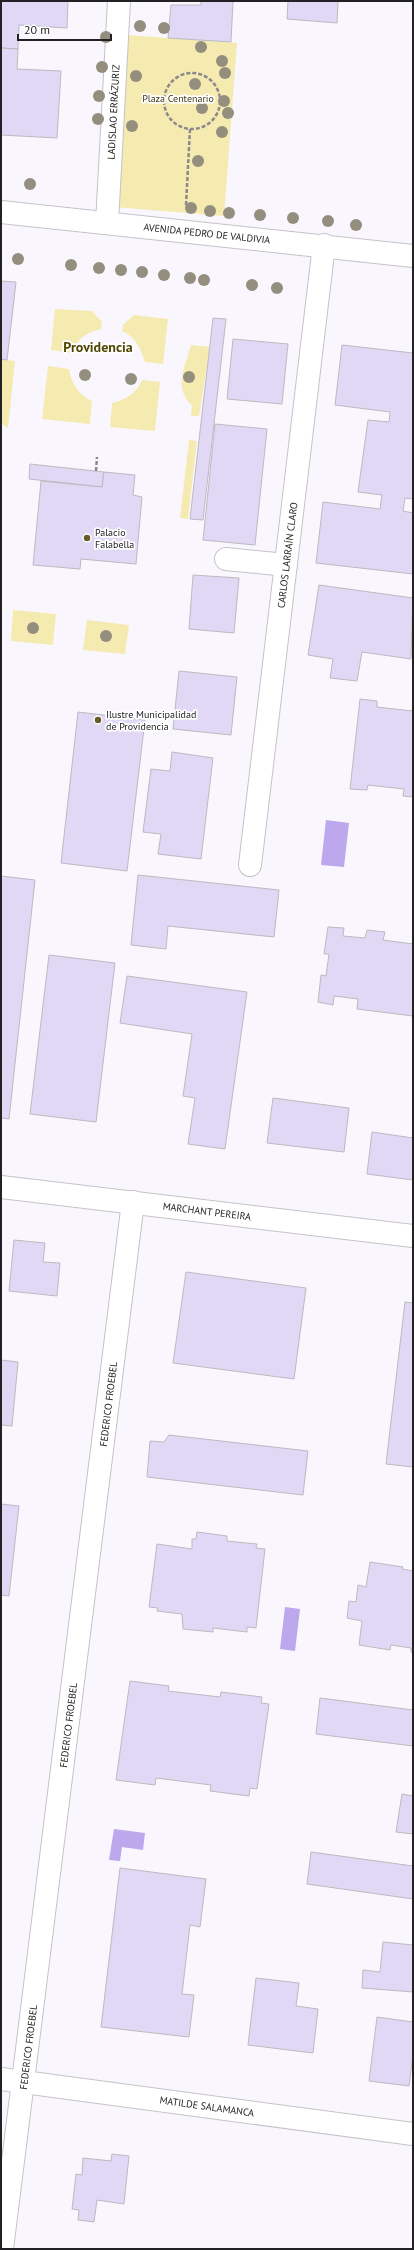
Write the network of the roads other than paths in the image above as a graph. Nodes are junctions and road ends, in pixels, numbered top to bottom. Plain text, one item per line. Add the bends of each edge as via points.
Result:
1 (119, 1) edge
2 (1, 212) edge
3 (106, 223) junction
4 (324, 245) junction
5 (413, 256) edge
6 (226, 560) dead end
7 (286, 565) junction
8 (250, 865) dead end
9 (1, 1187) edge
10 (133, 1202) junction
11 (413, 1236) edge
12 (1, 2079) edge
13 (24, 2082) junction
14 (413, 2134) edge
15 (2, 2249) edge

1 - 3 street, LADISLAO ERRÁZURIZ
2 - 3 street, AVENIDA PEDRO DE VALDIVIA
3 - 4 street, AVENIDA PEDRO DE VALDIVIA
4 - 5 street, AVENIDA PEDRO DE VALDIVIA
4 - 7 street, CARLOS LARRAÍN CLARO
6 - 7 street
7 - 8 street, CARLOS LARRAÍN CLARO
9 - 10 street, MARCHANT PEREIRA
10 - 11 street, MARCHANT PEREIRA
10 - 13 street, FEDERICO FROEBEL
12 - 13 street, MATILDE SALAMANCA
13 - 14 street, MATILDE SALAMANCA
13 - 15 street, FEDERICO FROEBEL

